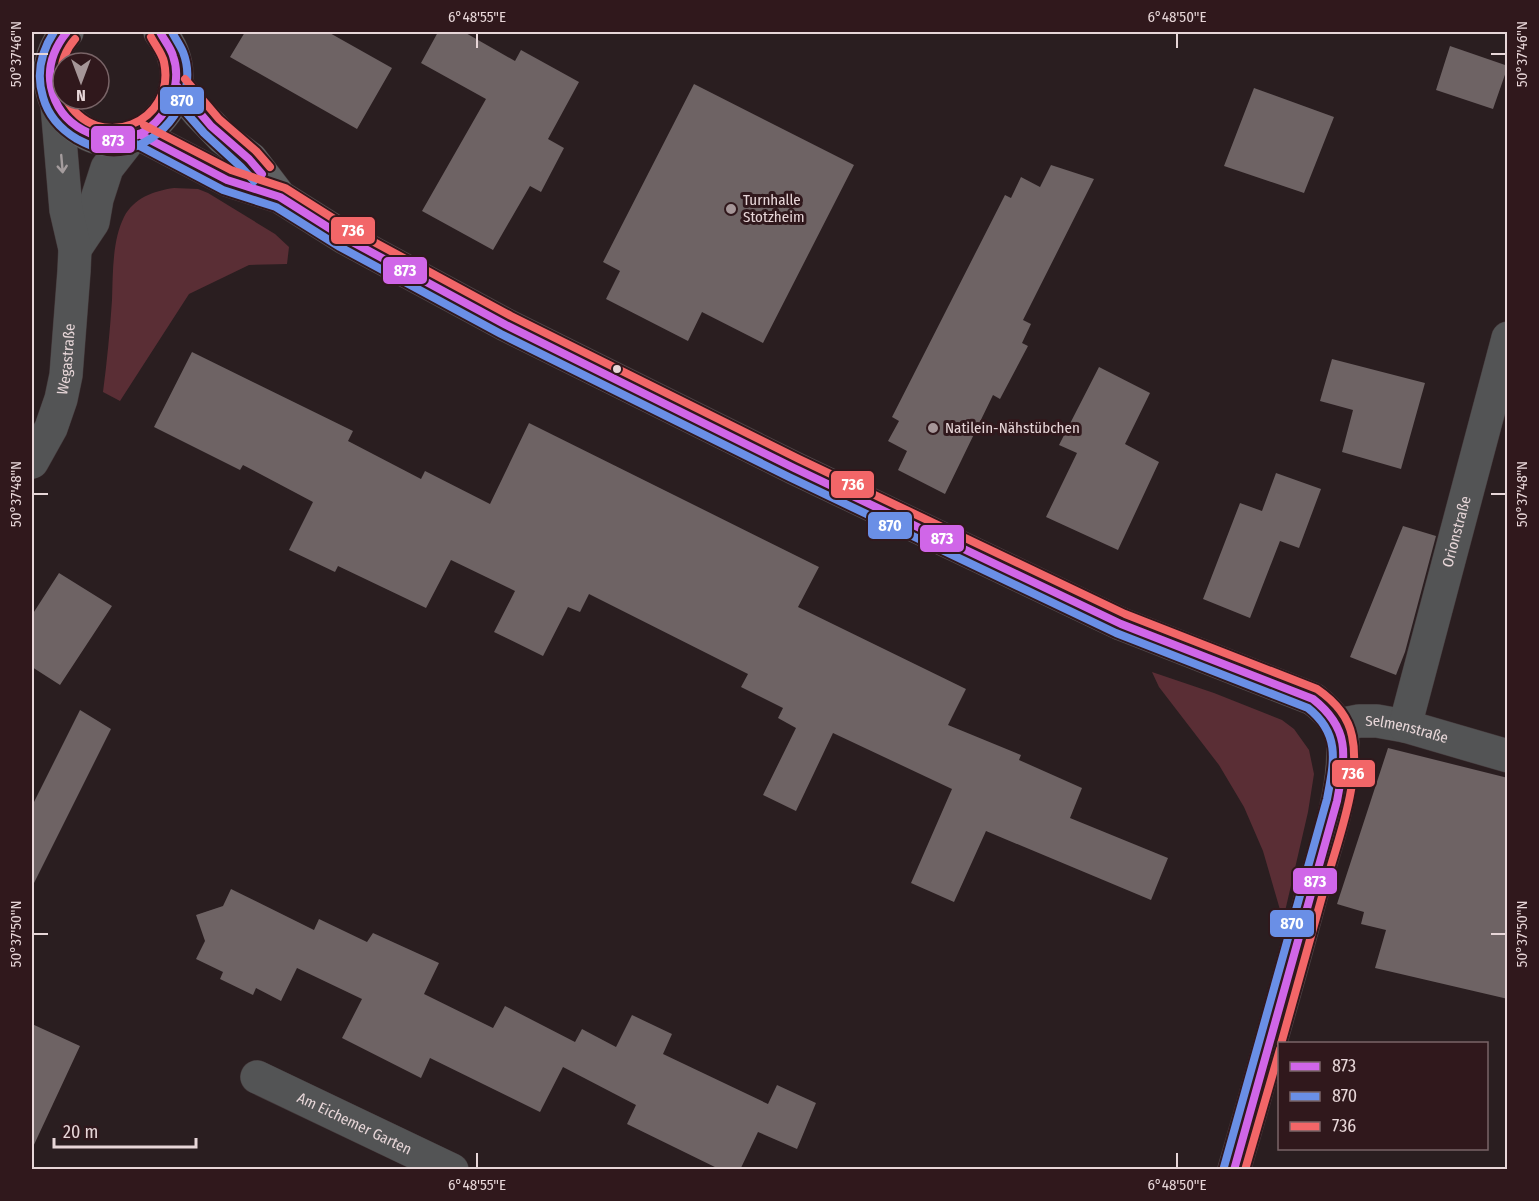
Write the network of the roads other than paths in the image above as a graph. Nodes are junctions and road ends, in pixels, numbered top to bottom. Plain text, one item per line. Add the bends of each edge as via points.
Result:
1 (68, 32) edge
2 (160, 32) edge
3 (41, 64) edge
4 (177, 86) junction
5 (51, 88) edge
6 (58, 111) edge
7 (61, 111) edge
8 (136, 135) junction
9 (280, 197) junction
10 (75, 249) junction
11 (1508, 338) edge
12 (32, 462) edge
13 (1339, 725) junction
14 (1405, 726) junction
15 (1508, 756) edge
16 (257, 1077) dead end
17 (452, 1170) edge
18 (1234, 1170) edge

1 - 3 main road
2 - 4 main road via 176,60
3 - 5 main road
4 - 8 main road via 166,112
4 - 9 main road via 223,138 251,159
6 -> 10 street, Wegastraße via 66,210
7 - 8 main road via 86,133 101,138
8 - 9 main road via 227,180
8 - 10 street, Wegastraße via 106,168 93,222
9 - 13 main road via 345,238 655,399 1122,624 1313,699
10 - 12 street, Wegastraße via 66,375 51,428
11 - 14 street, Orionstraße
13 - 14 street, Selmenstraße via 1377,721
13 - 18 main road via 1344,745 1337,799
14 - 15 street, Selmenstraße
16 - 17 street, Am Eichemer Garten

